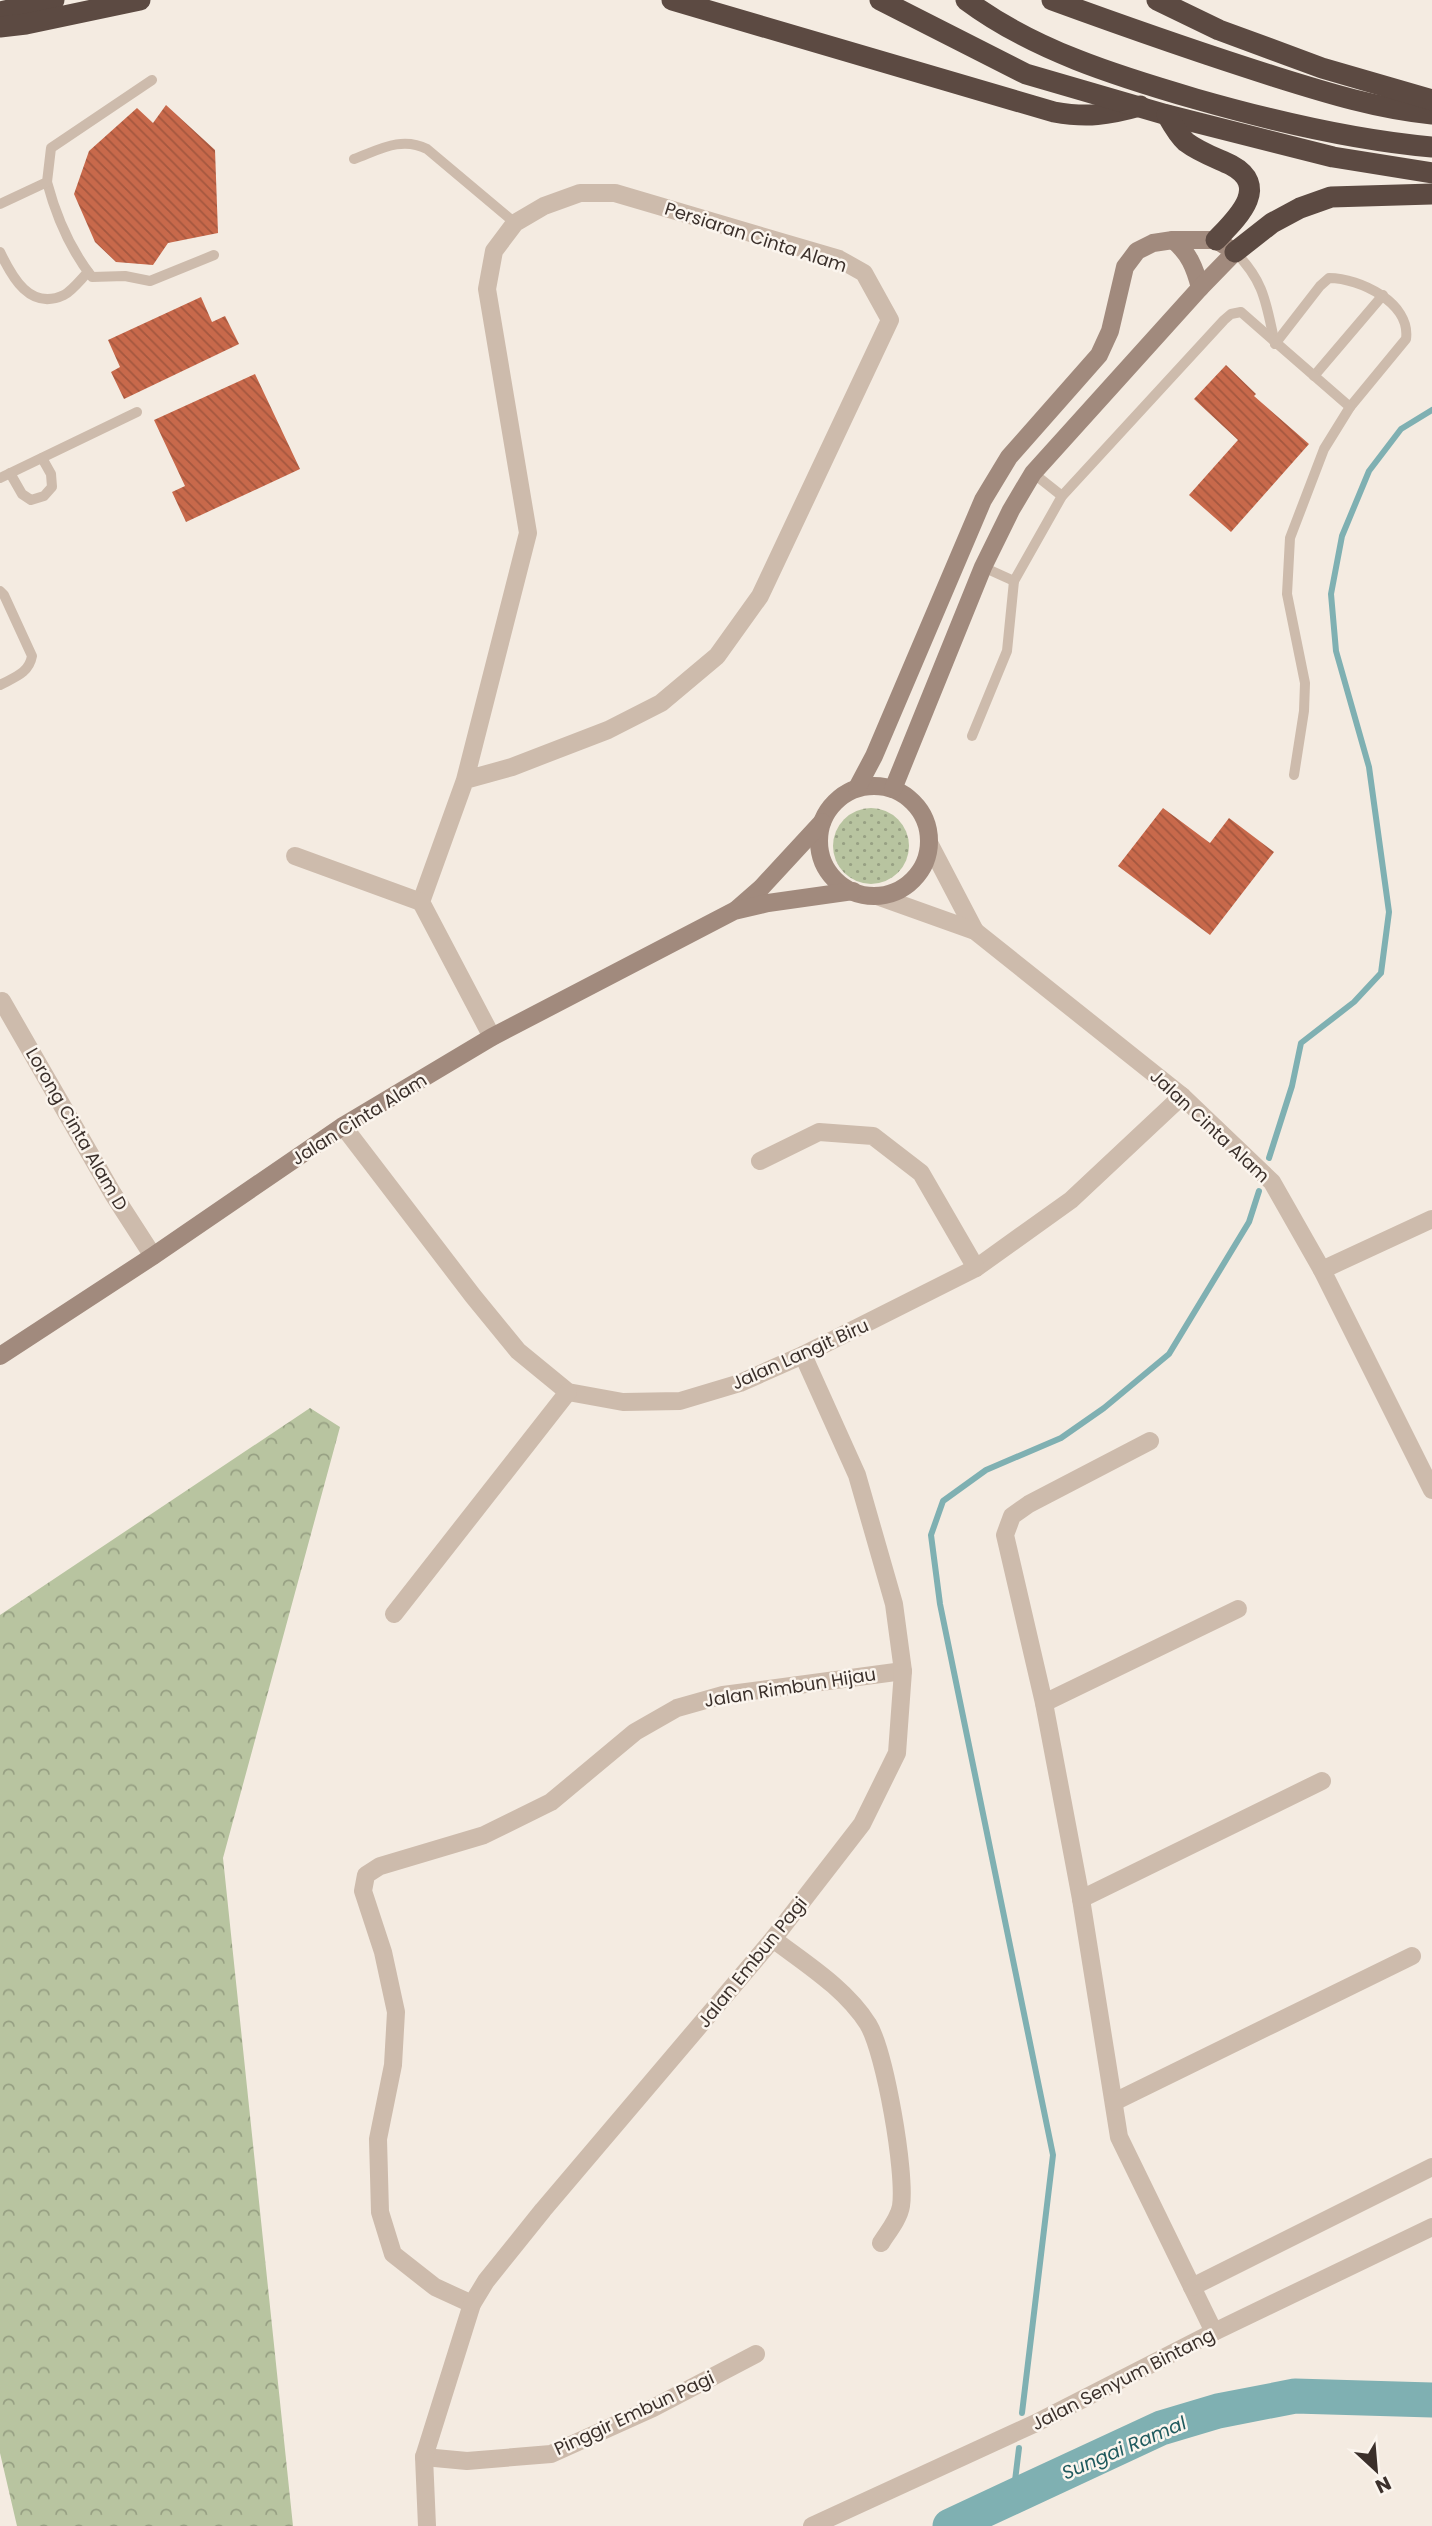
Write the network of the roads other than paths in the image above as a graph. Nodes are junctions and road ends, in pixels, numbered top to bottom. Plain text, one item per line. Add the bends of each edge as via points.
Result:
1 (54, 0) edge
2 (140, 0) edge
3 (672, 0) edge
4 (880, 0) edge
5 (966, 0) edge
6 (1052, 0) edge
7 (1157, 0) edge
8 (0, 12) edge
9 (0, 27) edge
10 (152, 80) dead end
11 (1432, 100) edge
12 (1140, 106) junction
13 (1432, 114) edge
14 (1167, 115) junction
15 (1432, 147) edge
16 (354, 159) dead end
17 (1432, 173) edge
18 (47, 182) junction
19 (1432, 194) edge
20 (0, 204) edge
21 (515, 223) junction
22 (1173, 240) junction
23 (1216, 240) junction
24 (0, 252) edge
25 (1235, 252) junction
26 (214, 255) dead end
27 (90, 274) junction
28 (1200, 288) junction
29 (1383, 295) junction
30 (1275, 344) junction
31 (1314, 376) junction
32 (1350, 407) junction
33 (137, 412) dead end
34 (43, 457) junction
35 (1033, 473) junction
36 (5, 475) edge
37 (1062, 495) junction
38 (984, 567) junction
39 (1014, 581) junction
40 (0, 591) edge
41 (0, 685) edge
42 (972, 736) dead end
43 (1294, 775) dead end
44 (465, 780) junction
45 (857, 788) junction
46 (893, 789) junction
47 (822, 822) junction
48 (929, 843) junction
49 (296, 856) dead end
50 (853, 891) junction
51 (877, 896) junction
52 (421, 902) junction
53 (734, 911) junction
54 (975, 932) junction
55 (2, 1001) dead end
56 (492, 1037) junction
57 (1182, 1096) junction
58 (343, 1126) junction
59 (760, 1161) dead end
60 (1432, 1219) edge
61 (153, 1256) junction
62 (976, 1268) junction
63 (1322, 1270) junction
64 (0, 1356) edge
65 (803, 1356) junction
66 (568, 1392) junction
67 (1150, 1441) dead end
68 (1432, 1490) edge
69 (1238, 1609) dead end
70 (394, 1614) dead end
71 (903, 1671) junction
72 (1044, 1703) junction
73 (1322, 1781) dead end
74 (1081, 1899) junction
75 (773, 1939) junction
76 (1412, 1956) dead end
77 (1114, 2102) junction
78 (1432, 2167) edge
79 (1432, 2227) edge
80 (881, 2244) dead end
81 (1192, 2287) junction
82 (471, 2304) junction
83 (1214, 2332) junction
84 (756, 2354) dead end
85 (424, 2457) junction
86 (821, 2524) edge
87 (427, 2526) edge

1 - 8 highway
2 - 9 highway
3 - 12 highway via 1054,112 1110,115
4 - 12 highway via 1027,74
5 - 15 highway via 1037,41 1122,77 1274,120
6 - 13 highway via 1314,89 1398,111
7 - 11 highway via 1219,30 1322,68
10 - 18 lane via 51,148
12 - 14 highway
14 - 17 highway via 1333,157
14 - 23 highway via 1187,142 1235,167 1245,178 1250,191 1247,204
16 - 21 lane via 413,142
18 - 20 lane
18 - 27 lane via 55,211
19 - 25 highway via 1331,197 1272,223
21 - 44 street, Persiaran Cinta Alam via 494,251 487,289 528,533
21 - 44 street, Persiaran Cinta Alam via 544,205 580,192 615,193 839,259 864,274 890,320 760,596 717,656 661,703 608,730
22 - 23 street
22 - 28 street via 1190,259
22 - 45 street via 1137,251 1125,267 1110,331 1099,355 1009,457 983,500
23 - 25 street
24 - 27 lane via 12,278 25,292 46,300 65,294
25 - 28 street
25 - 30 lane via 1252,269 1265,296
26 - 27 lane via 150,281
28 - 35 street
29 - 30 lane via 1342,278 1329,278
29 - 31 lane
29 - 32 lane via 1404,320 1406,339
30 - 31 lane
30 - 37 lane via 1241,312 1231,314
31 - 32 lane
32 - 43 lane via 1324,449 1290,538 1287,594 1304,683
33 - 34 lane
34 - 36 lane
34 - 36 lane via 52,487 44,496 31,500
35 - 37 lane
35 - 38 street
37 - 39 lane
38 - 39 lane
38 - 46 street
39 - 42 lane via 1007,651
40 - 41 lane via 32,656 30,666
44 - 52 street, Persiaran Cinta Alam
45 - 46 street
45 - 47 street via 836,801
46 - 48 street via 920,810
47 - 50 street via 819,836 824,863 841,885
47 - 53 street, Jalan Cinta Alam
48 - 51 street via 917,875 899,890
48 - 54 street, Jalan Cinta Alam
49 - 52 street
50 - 51 street
50 - 53 street, Jalan Cinta Alam
51 - 54 street, Jalan Cinta Alam
52 - 56 street
53 - 56 street, Jalan Cinta Alam
54 - 57 street, Jalan Cinta Alam
55 - 61 street, Lorong Cinta Alam D
56 - 58 street, Jalan Cinta Alam
57 - 62 street, Jalan Langit Biru via 1071,1200
57 - 63 street, Jalan Cinta Alam via 1272,1182
58 - 61 street, Jalan Cinta Alam
58 - 66 street, Jalan Langit Biru via 518,1350
59 - 62 street via 819,1132 873,1136 921,1173
60 - 63 street
61 - 64 street, Jalan Cinta Alam
62 - 65 street, Jalan Langit Biru
63 - 68 street, Jalan Cinta Alam
65 - 66 street, Jalan Langit Biru via 740,1383 680,1401 623,1402
65 - 71 street, Jalan Embun Pagi via 857,1475 894,1604
66 - 70 street
67 - 72 street via 1012,1516 1005,1535
69 - 72 street
71 - 75 street, Jalan Embun Pagi via 897,1753 862,1824
71 - 82 street, Jalan Rimbun Hijau via 723,1695 677,1708 635,1732 551,1802 484,1835 380,1866 366,1875 363,1891 396,2012 393,2065 378,2139 380,2212 393,2254 435,2287
72 - 74 street
73 - 74 street
74 - 77 street
75 - 80 street via 845,1994 869,2025 884,2068 902,2175 901,2209
75 - 82 street, Jalan Embun Pagi via 543,2210
76 - 77 street
77 - 81 street via 1119,2137
78 - 81 street
79 - 83 street, Jalan Senyum Bintang
81 - 83 street
82 - 85 street, Jalan Embun Pagi
83 - 86 street, Jalan Senyum Bintang via 1036,2423
84 - 85 street, Pinggir Embun Pagi via 551,2454 467,2461
85 - 87 street, Jalan Embun Pagi

